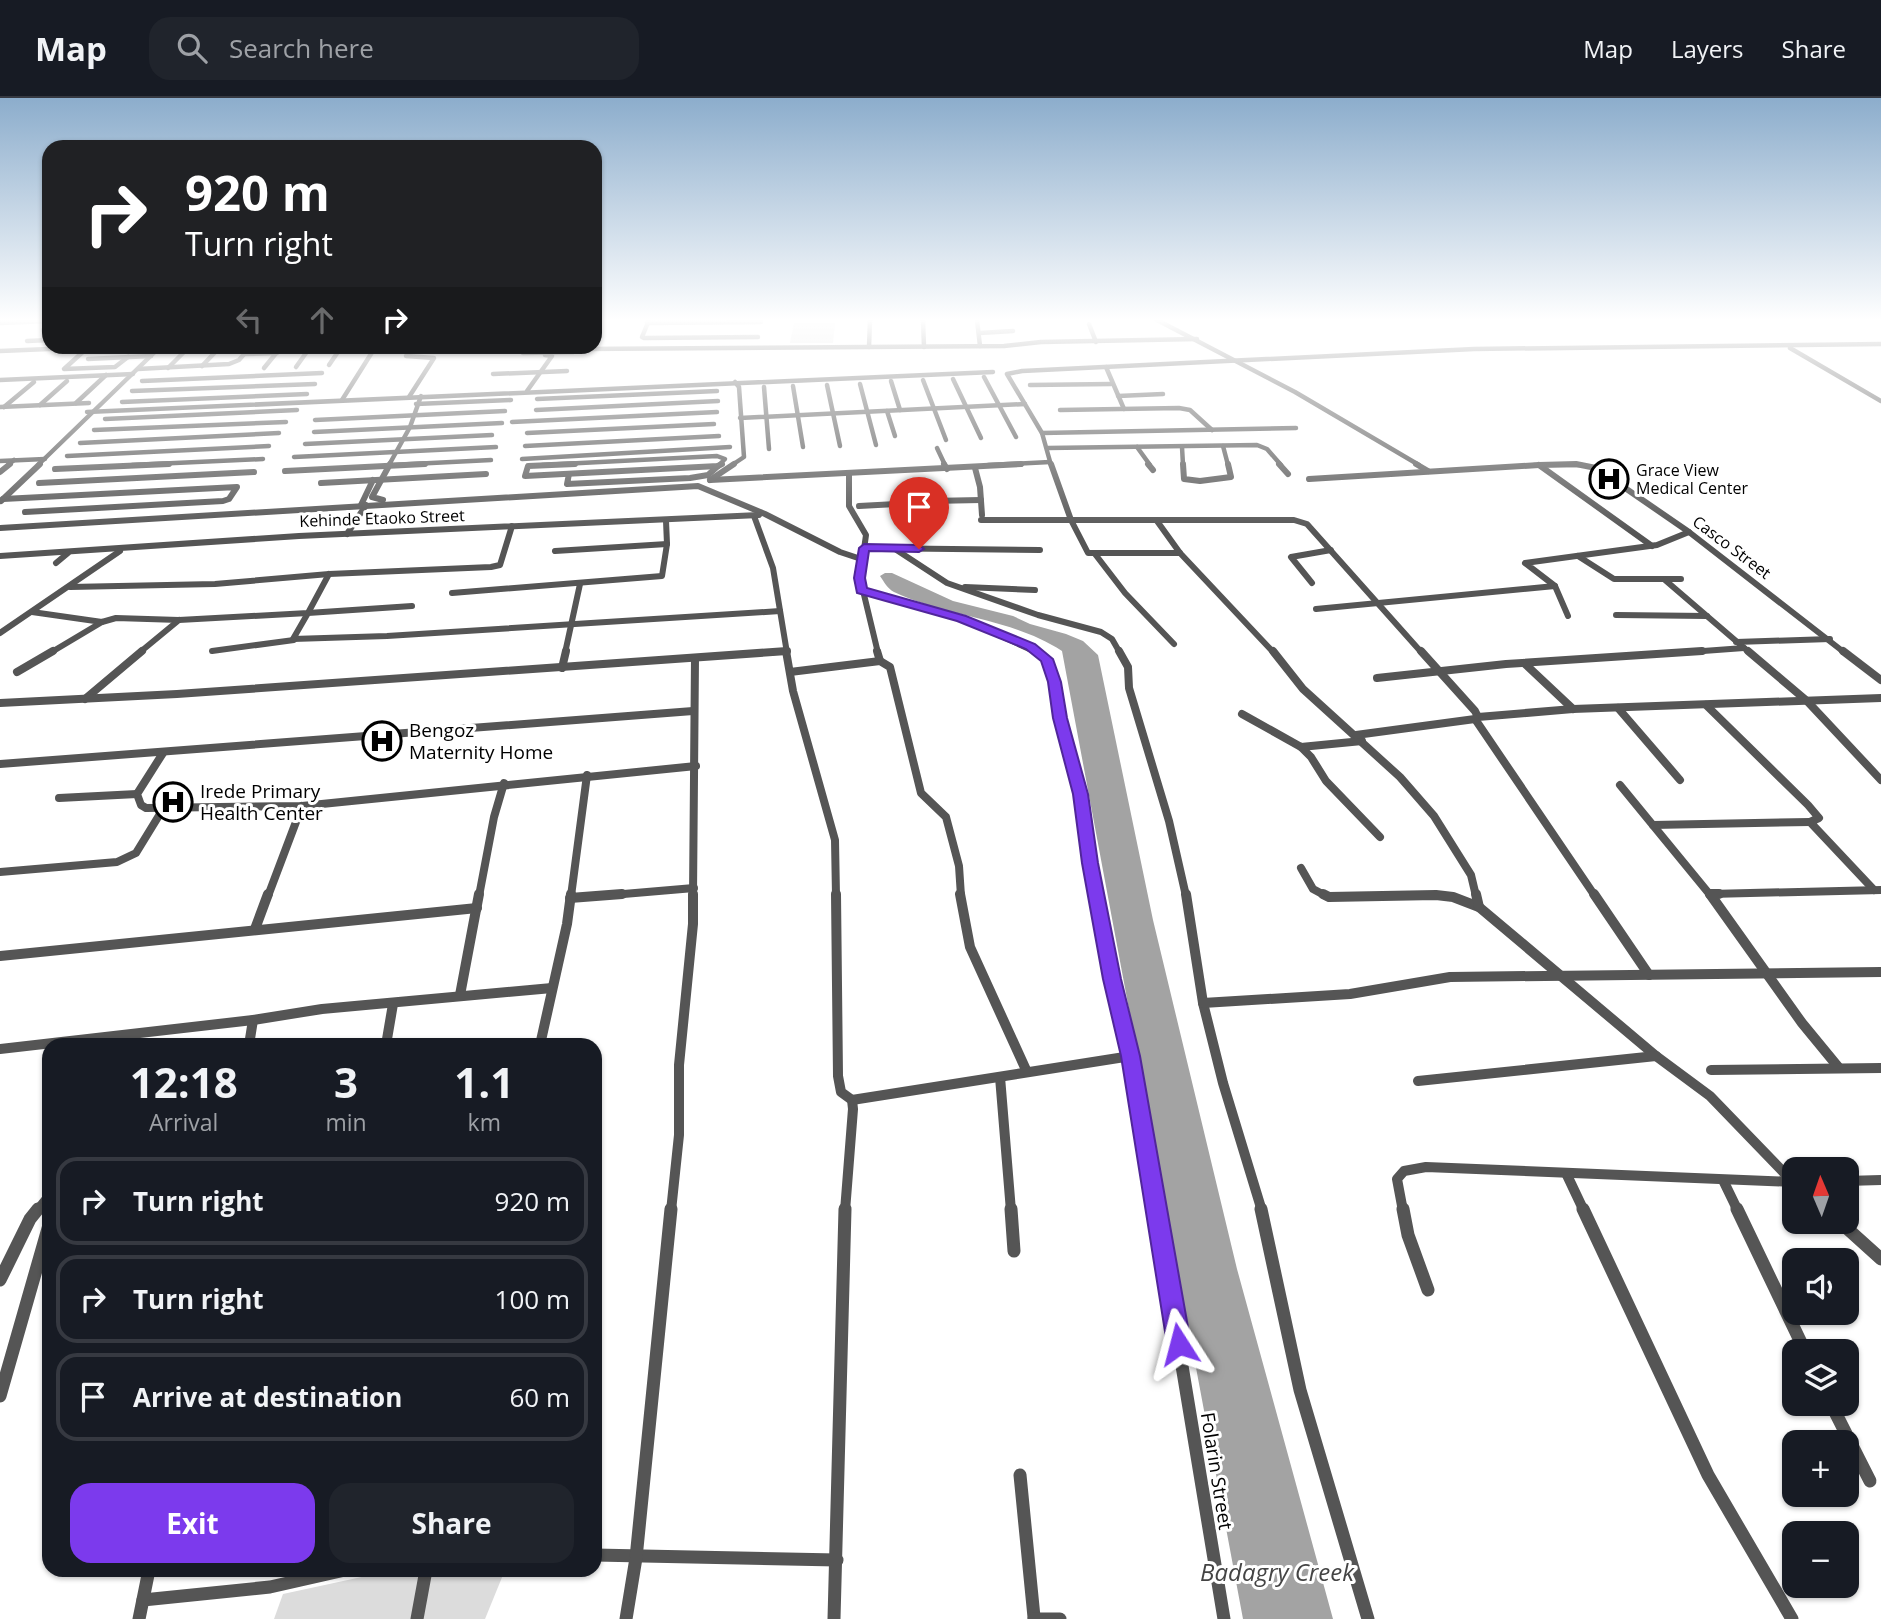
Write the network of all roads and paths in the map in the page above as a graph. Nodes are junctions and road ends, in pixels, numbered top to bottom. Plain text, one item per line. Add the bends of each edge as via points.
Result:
1 (23, 391) edge
2 (56, 391) edge
3 (89, 391) edge
4 (111, 391) edge
5 (113, 391) edge
6 (222, 391) edge
7 (348, 391) edge
8 (413, 391) edge
9 (527, 391) edge
10 (632, 391) edge
11 (717, 391) dead end
12 (739, 391) edge
13 (764, 391) edge
14 (794, 391) edge
15 (828, 391) edge
16 (861, 391) edge
17 (894, 391) edge
18 (928, 391) edge
19 (959, 391) edge
20 (991, 391) edge
21 (1018, 391) edge
22 (1066, 391) edge
23 (1115, 391) edge
24 (1292, 391) edge
25 (1864, 391) edge
26 (307, 394) dead end
27 (1163, 394) dead end
28 (631, 395) junction
29 (1062, 396) dead end
30 (1118, 396) junction
31 (409, 397) junction
32 (421, 397) junction
33 (216, 398) junction
34 (537, 399) dead end
35 (342, 400) junction
36 (511, 400) dead end
37 (718, 401) dead end
38 (1881, 401) edge
39 (122, 402) dead end
40 (89, 403) dead end
41 (76, 404) junction
42 (416, 404) junction
43 (1026, 404) junction
44 (40, 405) junction
45 (210, 405) junction
46 (999, 405) junction
47 (627, 406) junction
48 (2, 407) edge
49 (968, 407) junction
50 (935, 409) junction
51 (1124, 409) junction
52 (297, 410) dead end
53 (536, 410) dead end
54 (900, 410) junction
55 (1060, 410) dead end
56 (94, 411) junction
57 (505, 411) dead end
58 (887, 411) junction
59 (87, 412) junction
60 (717, 412) dead end
61 (866, 412) junction
62 (203, 414) junction
63 (832, 414) junction
64 (798, 415) junction
65 (415, 416) junction
66 (627, 416) junction
67 (764, 417) junction
68 (740, 418) junction
69 (105, 419) dead end
70 (315, 420) dead end
71 (286, 422) dead end
72 (512, 422) dead end
73 (502, 423) dead end
74 (714, 424) dead end
75 (193, 426) junction
76 (410, 427) junction
77 (628, 428) junction
78 (1296, 428) dead end
79 (94, 430) dead end
80 (1212, 430) junction
81 (314, 432) dead end
82 (279, 433) dead end
83 (527, 433) dead end
84 (1042, 433) junction
85 (492, 435) dead end
86 (719, 436) dead end
87 (895, 436) dead end
88 (182, 437) junction
89 (1016, 437) dead end
90 (981, 438) dead end
91 (404, 439) junction
92 (946, 440) dead end
93 (625, 441) junction
94 (80, 443) dead end
95 (305, 444) dead end
96 (876, 445) dead end
97 (269, 446) dead end
98 (525, 446) dead end
99 (840, 446) dead end
100 (1223, 446) junction
101 (496, 447) dead end
102 (730, 447) dead end
103 (803, 447) dead end
104 (1136, 447) junction
105 (1182, 447) junction
106 (937, 448) dead end
107 (769, 449) dead end
108 (1048, 449) junction
109 (171, 450) junction
110 (395, 452) junction
111 (621, 453) junction
112 (67, 456) dead end
113 (294, 457) dead end
114 (709, 457) junction
115 (681, 458) junction
116 (42, 459) junction
117 (263, 459) dead end
118 (522, 459) dead end
119 (653, 459) junction
120 (14, 460) junction
121 (491, 460) dead end
122 (0, 461) edge
123 (620, 461) junction
124 (1049, 462) junction
125 (160, 463) junction
126 (587, 463) junction
127 (559, 464) junction
128 (1539, 465) junction
129 (389, 466) junction
130 (718, 466) junction
131 (691, 467) junction
132 (709, 467) junction
133 (683, 468) junction
134 (975, 468) junction
135 (55, 469) dead end
136 (665, 469) junction
137 (652, 470) junction
138 (947, 470) junction
139 (1153, 470) dead end
140 (285, 471) dead end
141 (0, 472) edge
142 (254, 472) dead end
143 (617, 472) junction
144 (1429, 472) junction
145 (585, 473) junction
146 (486, 474) dead end
147 (556, 474) junction
148 (569, 474) junction
149 (1288, 474) dead end
150 (849, 475) junction
151 (148, 477) junction
152 (690, 478) junction
153 (664, 479) junction
154 (1309, 479) dead end
155 (373, 480) junction
156 (382, 480) junction
157 (710, 480) junction
158 (619, 481) junction
159 (38, 483) dead end
160 (321, 483) dead end
161 (698, 486) junction
162 (7, 489) edge
163 (135, 492) junction
164 (483, 494) dead end
165 (47, 497) junction
166 (1, 499) edge
167 (981, 500) junction
168 (915, 503) junction
169 (364, 505) junction
170 (122, 506) junction
171 (859, 506) dead end
172 (759, 515) junction
173 (944, 516) dead end
174 (1071, 520) junction
175 (666, 521) junction
176 (1157, 521) junction
177 (512, 526) junction
178 (0, 527) edge
179 (1689, 532) junction
180 (346, 534) junction
181 (667, 544) junction
182 (1652, 546) junction
183 (864, 548) junction
184 (895, 549) junction
185 (120, 550) junction
186 (1040, 550) dead end
187 (1331, 550) junction
188 (92, 551) junction
189 (555, 551) dead end
190 (68, 553) junction
191 (1180, 553) junction
192 (1095, 554) junction
193 (1577, 555) junction
194 (0, 556) edge
195 (82, 560) dead end
196 (864, 560) junction
197 (56, 563) dead end
198 (329, 574) junction
199 (1665, 579) junction
200 (1681, 579) dead end
201 (1312, 583) dead end
202 (580, 584) junction
203 (956, 586) junction
204 (1555, 586) junction
205 (70, 587) junction
206 (862, 590) junction
207 (1035, 590) dead end
208 (452, 593) dead end
209 (1380, 602) junction
210 (412, 606) dead end
211 (1316, 610) dead end
212 (780, 611) junction
213 (32, 612) junction
214 (308, 613) junction
215 (1568, 615) dead end
216 (1616, 615) dead end
217 (1707, 616) junction
218 (179, 620) junction
219 (102, 622) junction
220 (570, 625) junction
221 (1, 631) edge
222 (1830, 639) junction
223 (294, 640) junction
224 (1736, 642) junction
225 (1174, 644) dead end
226 (1744, 648) junction
227 (788, 651) junction
228 (212, 652) dead end
229 (695, 658) junction
230 (880, 661) junction
231 (1524, 663) junction
232 (562, 668) junction
233 (1440, 671) junction
234 (17, 672) dead end
235 (790, 672) junction
236 (1377, 678) dead end
237 (1881, 680) edge
238 (1881, 698) edge
239 (85, 699) junction
240 (1807, 701) junction
241 (0, 703) edge
242 (1706, 705) junction
243 (1618, 708) junction
244 (1573, 709) junction
245 (693, 711) junction
246 (1242, 713) dead end
247 (1477, 718) junction
248 (1359, 738) junction
249 (1301, 747) junction
250 (163, 753) junction
251 (0, 764) edge
252 (696, 766) junction
253 (587, 775) junction
254 (1681, 780) dead end
255 (1881, 780) edge
256 (504, 783) junction
257 (1620, 785) dead end
258 (137, 794) junction
259 (59, 798) dead end
260 (302, 806) junction
261 (163, 809) junction
262 (1810, 822) junction
263 (1653, 824) junction
264 (1380, 837) dead end
265 (1301, 868) dead end
266 (0, 872) edge
267 (694, 888) junction
268 (1877, 890) edge
269 (1710, 894) junction
270 (570, 898) junction
271 (1479, 907) junction
272 (477, 908) junction
273 (255, 929) junction
274 (0, 956) edge
275 (1881, 972) edge
276 (1766, 973) junction
277 (1649, 975) junction
278 (1562, 976) junction
279 (552, 988) junction
280 (460, 995) junction
281 (393, 1003) junction
282 (1203, 1003) junction
283 (253, 1020) junction
284 (133, 1038) edge
285 (250, 1038) edge
286 (387, 1038) edge
287 (541, 1038) edge
288 (42, 1046) edge
289 (0, 1049) edge
290 (1131, 1056) junction
291 (1656, 1056) junction
292 (1839, 1068) junction
293 (1881, 1068) edge
294 (1712, 1070) dead end
295 (1027, 1072) junction
296 (1000, 1077) junction
297 (1418, 1081) dead end
298 (852, 1100) junction
299 (1782, 1171) edge
300 (1566, 1173) junction
301 (1723, 1180) junction
302 (1881, 1180) edge
303 (1859, 1181) edge
304 (1782, 1182) edge
305 (42, 1204) edge
306 (1853, 1234) edge
307 (42, 1249) edge
308 (1014, 1251) dead end
309 (1881, 1259) edge
310 (0, 1280) edge
311 (1429, 1290) dead end
312 (1799, 1339) edge
313 (0, 1396) edge
314 (1836, 1416) edge
315 (1020, 1475) dead end
316 (1870, 1481) dead end
317 (602, 1556) edge
318 (636, 1558) junction
319 (837, 1560) junction
320 (148, 1577) edge
321 (322, 1577) edge
322 (425, 1577) edge
323 (143, 1600) junction
324 (1034, 1618) edge
325 (139, 1619) edge
326 (417, 1619) edge
327 (626, 1619) edge
328 (834, 1619) edge
329 (1060, 1619) edge
330 (1224, 1619) edge
331 (1368, 1619) edge
332 (1792, 1619) edge

1 - 48 street
2 - 44 street
3 - 41 street
4 - 59 street
5 - 56 street
6 - 33 street
7 - 35 street
8 - 31 street
9 - 32 street
10 - 28 street
11 - 28 street
12 - 68 street
13 - 67 street
14 - 64 street
15 - 63 street
16 - 61 street
17 - 54 street
18 - 50 street
19 - 49 street
20 - 46 street
21 - 43 street
22 - 29 street
23 - 30 street
24 - 144 street
25 - 38 street
26 - 33 street
27 - 30 street
28 - 34 street
28 - 47 street
30 - 51 street
31 - 32 street
31 - 35 street
32 - 42 street
33 - 39 street
33 - 45 street
35 - 45 street
36 - 42 street
37 - 47 street
40 - 41 street
41 - 44 street
42 - 65 street
43 - 46 street
43 - 84 street
44 - 48 street
45 - 56 street
45 - 62 street
46 - 49 street
46 - 89 street
47 - 53 street
47 - 66 street
49 - 50 street
49 - 90 street
50 - 54 street
50 - 92 street
51 - 55 street
51 - 80 street via 1191,410
52 - 62 street
54 - 58 street
56 - 59 street
56 - 116 street
57 - 65 street
58 - 61 street
58 - 87 street
59 - 116 street
60 - 66 street
61 - 63 street
61 - 96 street
62 - 69 street
62 - 75 street
63 - 64 street
63 - 99 street
64 - 67 street
64 - 103 street
65 - 70 street
65 - 76 street
66 - 72 street
66 - 77 street
67 - 68 street
67 - 107 street
68 - 157 street via 744,457
71 - 75 street
73 - 76 street
74 - 77 street
75 - 79 street
75 - 88 street
76 - 81 street
76 - 91 street
77 - 83 street
77 - 93 street
78 - 80 street
80 - 84 street
82 - 88 street
84 - 108 street
85 - 91 street
86 - 93 street
88 - 94 street
88 - 109 street
91 - 95 street
91 - 110 street
93 - 98 street
93 - 111 street
97 - 109 street
100 - 105 street
100 - 105 street via 1231,477 1200,481 1184,479
100 - 149 street via 1263,446
101 - 110 street
102 - 111 street
104 - 105 street
104 - 108 street
104 - 139 street
106 - 138 street
108 - 124 street
109 - 112 street
109 - 125 street
110 - 113 street
110 - 129 street
111 - 118 street
111 - 123 street
114 - 115 street
114 - 130 street via 725,458
114 - 132 street
115 - 119 street
115 - 133 street
116 - 120 street
116 - 162 street
117 - 125 street
119 - 123 street
119 - 137 street
120 - 122 street
120 - 141 street
121 - 129 street
123 - 126 street
123 - 143 street
124 - 134 street
124 - 174 street
125 - 135 street
125 - 151 street
126 - 127 street
126 - 145 street
127 - 147 street
127 - 147 street via 527,466 525,476
128 - 144 street, Casco Street
128 - 179 street, Casco Street via 1596,468
128 - 182 street
129 - 140 street
129 - 156 street
130 - 132 street
130 - 152 street via 708,475
131 - 132 street
131 - 133 street
131 - 152 street
133 - 136 street
134 - 138 street
134 - 167 street
136 - 137 street
136 - 153 street
137 - 143 street
138 - 150 street
142 - 151 street
143 - 145 street
143 - 158 street
144 - 154 street, Casco Street
145 - 148 street
146 - 156 street
147 - 148 street
148 - 158 street via 567,484
150 - 157 street
150 - 183 street via 849,506 866,535
151 - 159 street
151 - 163 street
152 - 153 street
153 - 158 street
155 - 156 street
155 - 160 street
155 - 169 street
156 - 164 street via 374,500
157 - 161 street
161 - 169 street
161 - 172 street
162 - 166 street
163 - 165 street
163 - 170 street
163 - 170 street via 237,487 223,501
165 - 166 street
165 - 170 street via 28,511
167 - 168 street
167 - 174 street via 981,517
168 - 171 street
168 - 173 street via 919,509
169 - 178 street
169 - 180 street
172 - 175 street, Kehinde Etaoko Street
172 - 196 street
172 - 212 street
174 - 176 street
174 - 192 street via 1085,552
175 - 177 street, Kehinde Etaoko Street
175 - 181 street
176 - 187 street via 1294,520 1307,524
176 - 191 street
177 - 180 street, Kehinde Etaoko Street
177 - 198 street via 497,566
179 - 182 street
179 - 222 street, Casco Street
180 - 185 street, Kehinde Etaoko Street
181 - 189 street
181 - 202 street via 662,576
182 - 193 street
183 - 184 street
183 - 196 street
184 - 186 street
184 - 203 street
185 - 188 street, Kehinde Etaoko Street
185 - 205 street
187 - 201 street via 1291,557
187 - 209 street
188 - 190 street, Kehinde Etaoko Street
188 - 195 street
190 - 194 street, Kehinde Etaoko Street
190 - 197 street
191 - 192 street
191 - 248 street via 1269,646 1303,689
192 - 225 street
193 - 199 street via 1609,577
193 - 204 street via 1525,563
196 - 206 street
198 - 205 street via 215,584
198 - 214 street
199 - 200 street
199 - 217 street
202 - 208 street
202 - 220 street
203 - 207 street
203 - 282 street via 1094,629 1117,646 1128,667 1129,688 1185,887
204 - 209 street
204 - 215 street
205 - 213 street
206 - 230 street
206 - 290 street, Folarin Street via 961,618 1031,646 1046,659 1081,794 1112,979
209 - 211 street
209 - 233 street
210 - 214 street
212 - 220 street
212 - 227 street
213 - 219 street
213 - 221 street
214 - 218 street
214 - 223 street
216 - 217 street
217 - 224 street
218 - 219 street via 116,618
218 - 239 street
219 - 234 street
220 - 223 street
220 - 232 street
222 - 224 street
222 - 237 street, Casco Street
223 - 228 street
224 - 226 street
226 - 231 street
226 - 240 street
227 - 229 street
227 - 235 street
229 - 232 street
229 - 245 street
230 - 235 street
230 - 295 street via 890,667 921,793 946,817 959,866 970,947
231 - 233 street
231 - 244 street
232 - 239 street
233 - 236 street
233 - 247 street
235 - 298 street via 835,840 838,1076 841,1092
238 - 240 street
239 - 241 street
240 - 242 street
240 - 255 street
242 - 243 street
242 - 262 street via 1819,818
243 - 244 street
243 - 254 street
244 - 247 street
245 - 250 street
245 - 252 street
246 - 249 street
247 - 248 street
247 - 277 street
248 - 249 street
248 - 271 street via 1434,816 1471,875
249 - 264 street via 1326,781
250 - 251 street
250 - 258 street
252 - 253 street
252 - 267 street
253 - 256 street
253 - 270 street
256 - 260 street
256 - 272 street
257 - 263 street
258 - 259 street
258 - 261 street via 146,808
260 - 261 street
260 - 273 street
261 - 266 street via 136,853 117,862
262 - 263 street
262 - 268 street
263 - 269 street
265 - 271 street via 1313,889 1329,897 1436,895
267 - 270 street
267 - 318 street via 679,1065 679,1135
268 - 269 street
269 - 276 street
270 - 279 street
271 - 278 street
272 - 273 street
272 - 280 street
273 - 274 street
275 - 276 street
276 - 277 street
276 - 292 street
277 - 278 street
278 - 282 street via 1450,977 1350,994
278 - 291 street
279 - 280 street
279 - 287 street
280 - 281 street
281 - 283 street
281 - 286 street
282 - 331 street via 1264,1218 1300,1390
283 - 284 street
283 - 285 street
288 - 289 street
290 - 295 street
290 - 330 street, Folarin Street
291 - 297 street
291 - 299 street via 1710,1096
292 - 293 street
292 - 294 street
295 - 296 street
296 - 298 street
296 - 308 street
298 - 319 street
300 - 301 street
300 - 311 street via 1439,1167 1399,1174 1404,1219
300 - 332 street via 1702,1463
301 - 304 street
301 - 312 street
302 - 303 street
305 - 310 street
306 - 309 street
307 - 313 street
314 - 316 street
315 - 324 street
317 - 318 street
318 - 319 street
318 - 327 street
319 - 328 street
320 - 323 street
321 - 323 street via 246,1591
322 - 326 street
323 - 325 street
324 - 329 street

